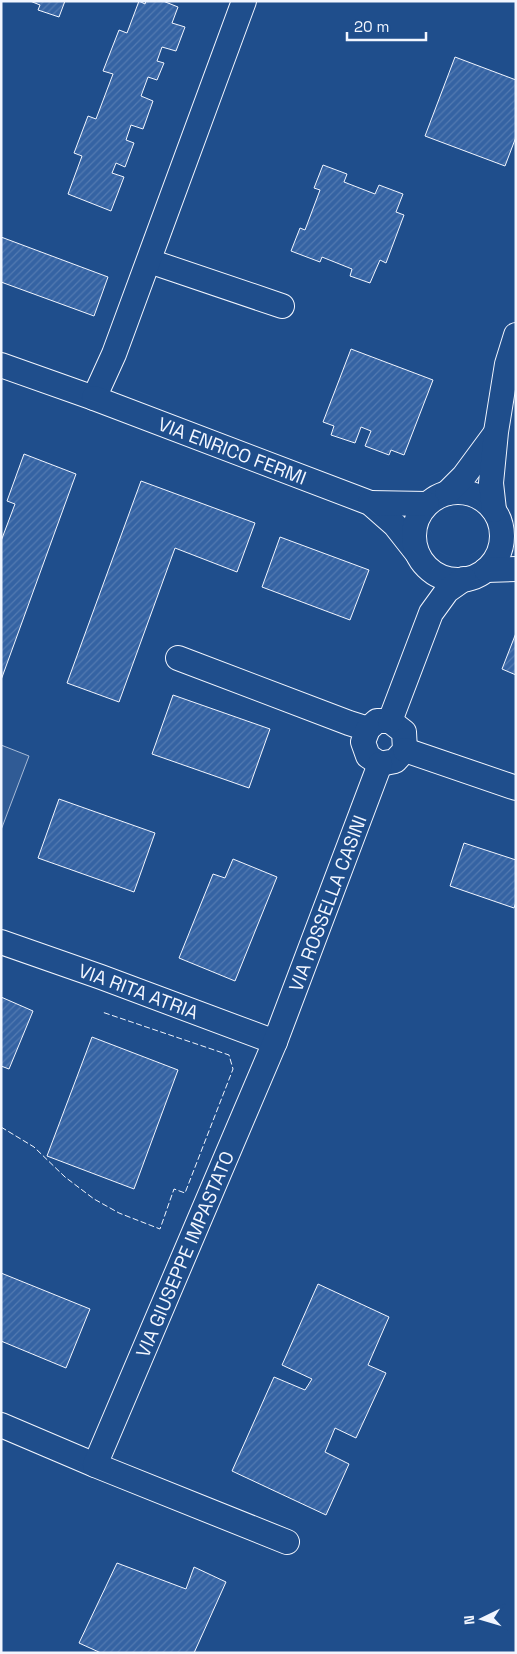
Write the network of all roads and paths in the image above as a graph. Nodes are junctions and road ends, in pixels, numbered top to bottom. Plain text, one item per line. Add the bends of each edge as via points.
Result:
1 (244, 1) edge
2 (148, 261) junction
3 (282, 306) dead end
4 (516, 335) edge
5 (1, 365) edge
6 (94, 398) junction
7 (496, 432) junction
8 (437, 499) junction
9 (370, 503) junction
10 (504, 528) edge
11 (417, 553) junction
12 (516, 569) edge
13 (486, 570) junction
14 (435, 574) junction
15 (464, 579) junction
16 (431, 613) junction
17 (178, 658) dead end
18 (390, 721) junction
19 (368, 729) junction
20 (406, 750) junction
21 (380, 764) junction
22 (516, 788) edge
23 (1, 942) edge
24 (275, 1042) junction
25 (1, 1425) edge
26 (95, 1465) junction
27 (287, 1542) dead end

1 - 2 street
2 - 3 street
2 - 6 street
4 - 7 street via 507,364
5 - 6 street, VIA ENRICO FERMI
6 - 9 street, VIA ENRICO FERMI
7 - 8 street via 464,476
7 - 10 street via 491,483
8 - 9 street, VIA ENRICO FERMI
8 - 10 street via 455,492 471,494 488,503
8 - 11 street via 416,522 414,544
9 - 11 street, VIA ENRICO FERMI via 395,525
10 - 13 street via 501,548
11 - 14 street
12 - 13 street
13 - 15 street
14 - 15 street via 454,580
14 - 16 street
15 - 16 street via 447,591
16 - 18 street
17 - 19 street
18 - 19 street via 377,721
18 - 20 street via 404,732
19 - 21 street via 363,742 368,756
20 - 21 street via 396,761
20 - 22 street
21 - 24 street, VIA ROSSELLA CASINI
23 - 24 street, VIA RITA ATRIA
24 - 26 street, VIA GIUSEPPE IMPASTATO
25 - 26 street
26 - 27 street

